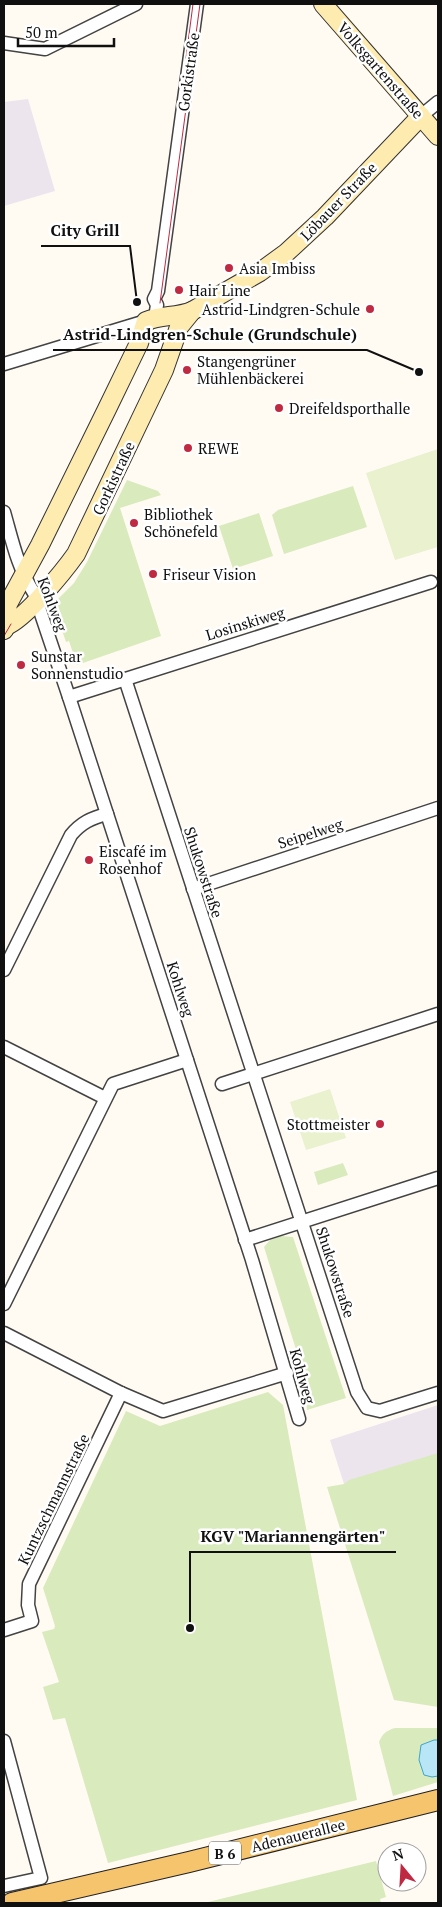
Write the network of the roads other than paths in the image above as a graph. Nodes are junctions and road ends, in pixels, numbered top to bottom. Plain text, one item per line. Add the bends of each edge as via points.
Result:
1 (136, 4) edge
2 (197, 4) edge
3 (323, 4) edge
4 (4, 43) edge
5 (438, 102) edge
6 (421, 116) junction
7 (438, 136) edge
8 (192, 311) junction
9 (151, 319) junction
10 (4, 364) edge
11 (4, 512) edge
12 (23, 573) junction
13 (431, 582) dead end
14 (36, 600) junction
15 (5, 628) edge
16 (125, 679) junction
17 (69, 697) junction
18 (438, 808) edge
19 (107, 814) junction
20 (193, 889) junction
21 (4, 970) edge
22 (438, 1014) edge
23 (4, 1047) edge
24 (187, 1060) junction
25 (254, 1074) junction
26 (222, 1084) dead end
27 (105, 1098) junction
28 (438, 1178) edge
29 (302, 1221) junction
30 (245, 1240) junction
31 (4, 1304) edge
32 (4, 1333) edge
33 (286, 1373) junction
34 (438, 1392) edge
35 (122, 1393) junction
36 (299, 1419) dead end
37 (4, 1630) edge
38 (4, 1741) edge
39 (438, 1800) edge
40 (4, 1886) edge
41 (12, 1903) edge

1 - 4 street via 45,49
2 - 9 street, Gorkistraße via 158,292 154,299 157,305
3 - 6 main road, Volksgartenstraße
5 - 6 street, Löbauer Straße
6 - 7 main road, Volksgartenstraße
6 - 8 main road, Löbauer Straße via 325,217 286,253 260,272
8 - 9 main road, Löbauer Straße
8 - 14 main road, Gorkistraße via 179,327 164,370 76,554
9 - 10 street, Löbauer Straße
9 - 12 main road, Gorkistraße via 40,545
11 - 12 street, Kohlweg
12 - 14 street, Kohlweg
12 - 15 main road, Gorkistraße via 8,604
13 - 16 street, Losinskiweg
14 - 15 main road, Gorkistraße
14 - 17 street, Kohlweg
16 - 17 street, Losinskiweg
16 - 20 street, Shukowstraße
17 - 19 street, Kohlweg
18 - 20 street, Seipelweg
19 - 21 street via 93,817 70,835
19 - 24 street, Kohlweg
20 - 25 street, Shukowstraße
22 - 25 street
23 - 27 street
24 - 27 street via 113,1084
24 - 30 street, Kohlweg
25 - 26 street
25 - 29 street, Shukowstraße
27 - 31 street
28 - 29 street
29 - 30 street
29 - 34 street, Shukowstraße via 361,1400 368,1408 380,1411
30 - 33 street, Kohlweg
32 - 35 street
33 - 35 street via 163,1411
33 - 36 street, Kohlweg
35 - 37 street, Kuntzschmannstraße via 29,1584 28,1605 32,1622
38 - 40 street via 41,1878
39 - 41 main road, Adenauerallee / B 6

